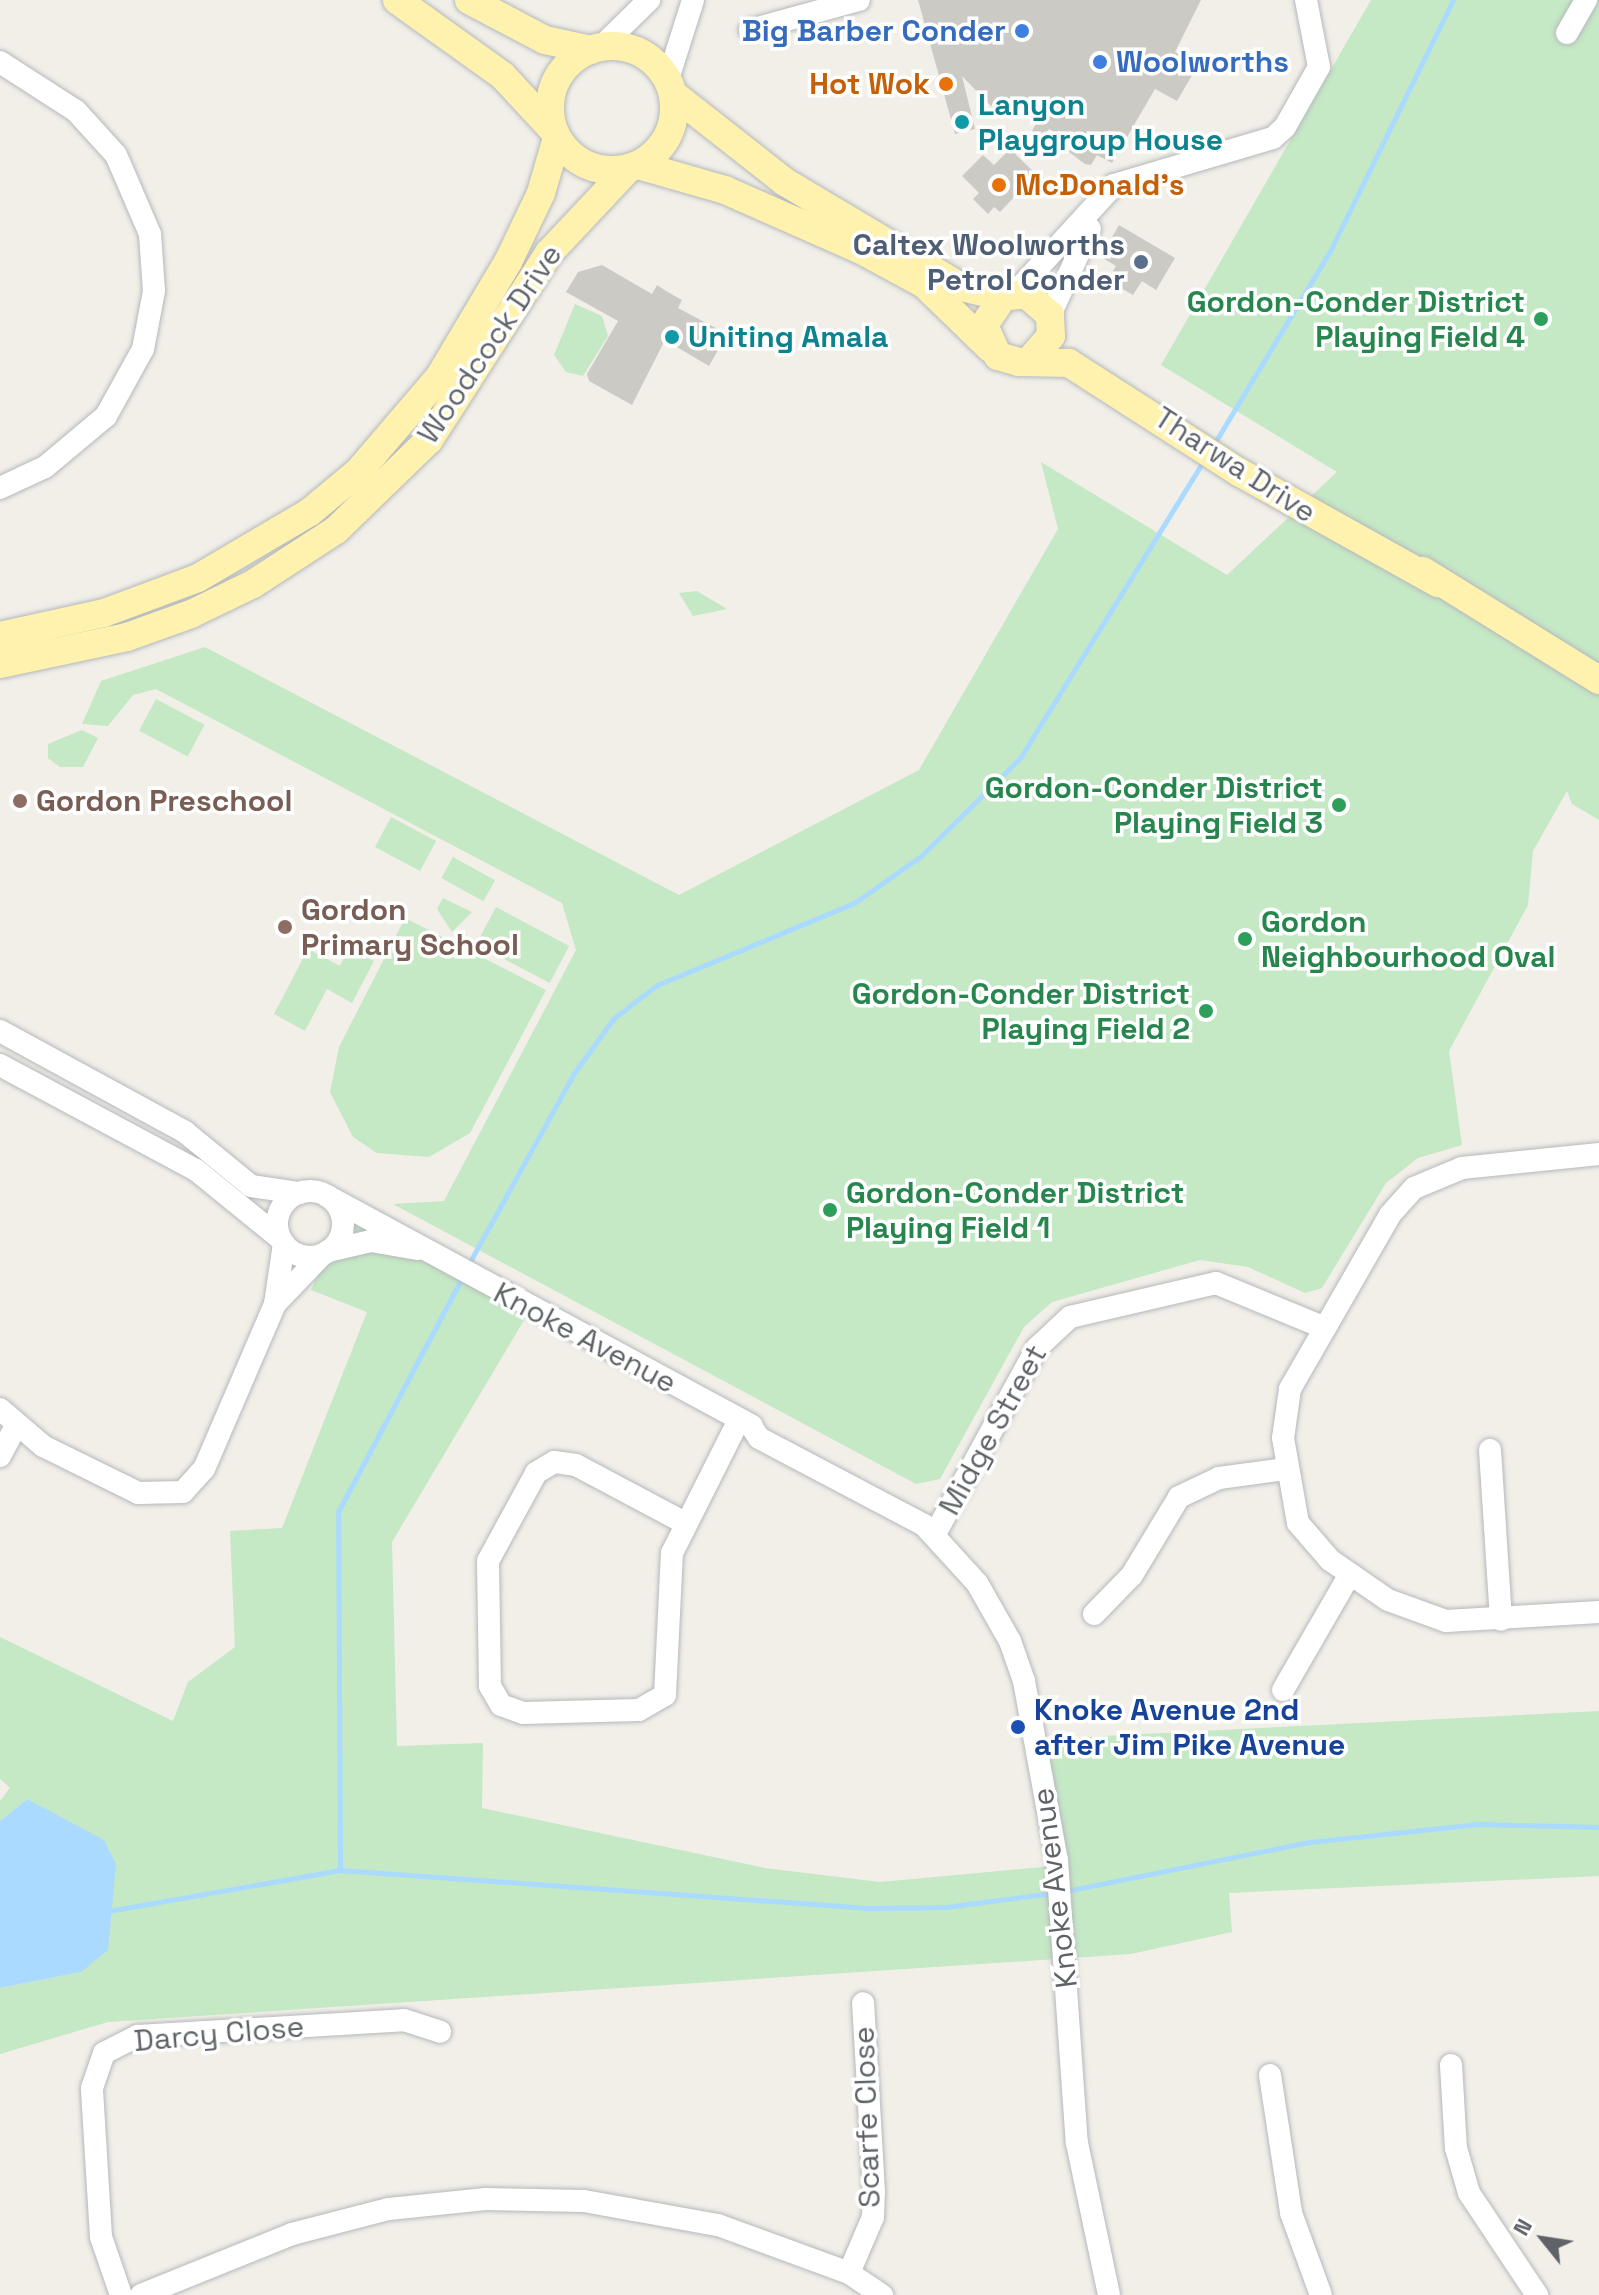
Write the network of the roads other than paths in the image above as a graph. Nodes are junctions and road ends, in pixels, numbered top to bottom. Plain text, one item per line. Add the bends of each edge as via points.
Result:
1 (397, 0) edge
2 (649, 0) edge
3 (693, 0) edge
4 (859, 0) edge
5 (1306, 0) edge
6 (1586, 0) edge
7 (477, 5) edge
8 (750, 30) dead end
9 (1567, 33) dead end
10 (596, 49) junction
11 (0, 62) edge
12 (670, 86) junction
13 (556, 135) junction
14 (633, 167) junction
15 (1102, 198) junction
16 (1009, 296) junction
17 (1051, 320) junction
18 (990, 348) junction
19 (1030, 360) junction
20 (1180, 422) junction
21 (0, 488) edge
22 (0, 636) edge
23 (0, 664) edge
24 (1599, 680) edge
25 (0, 1031) edge
26 (0, 1065) edge
27 (1599, 1154) edge
28 (299, 1193) junction
29 (327, 1196) junction
30 (282, 1241) junction
31 (419, 1249) junction
32 (326, 1253) junction
33 (275, 1304) junction
34 (1325, 1328) junction
35 (0, 1409) edge
36 (745, 1423) junction
37 (16, 1426) junction
38 (1490, 1450) dead end
39 (0, 1456) edge
40 (1286, 1469) junction
41 (685, 1523) junction
42 (935, 1534) junction
43 (1350, 1574) junction
44 (1599, 1612) edge
45 (1094, 1614) dead end
46 (1501, 1620) junction
47 (1283, 1690) dead end
48 (863, 2003) dead end
49 (440, 2032) dead end
50 (1451, 2065) dead end
51 (1270, 2075) dead end
52 (849, 2273) junction
53 (121, 2295) edge
54 (141, 2295) edge
55 (882, 2295) edge
56 (1109, 2295) edge
57 (1321, 2295) edge
58 (1537, 2295) edge

1 - 13 main road via 503,76
2 - 10 street
3 - 12 street
4 - 8 street
5 - 15 street via 1319,67 1285,127 1273,138 1130,177
6 - 9 street
7 - 10 main road via 529,33
10 - 12 main road via 638,52
10 - 13 main road via 555,83 550,106
11 - 21 street via 76,111 116,155 150,234 154,291 143,349 106,416 45,467
12 - 14 main road via 668,136
12 - 16 main road via 785,182 961,287
13 - 14 main road via 585,164
13 - 22 main road, Woodcock Drive via 523,235 440,376 402,426 310,512 256,548 174,588
14 - 18 main road via 725,190 863,251 924,284
14 - 23 main road, Woodcock Drive via 549,253 467,388 385,487 309,549 184,616 147,630
15 - 16 street
15 - 17 street
16 - 17 main road via 1036,299
16 - 18 main road via 987,314
17 - 19 main road via 1047,347
17 - 20 main road, Tharwa Drive via 1091,360
18 - 19 main road via 1008,361
19 - 20 main road, Tharwa Drive via 1069,363
20 - 24 main road, Tharwa Drive
25 - 28 street via 185,1132 251,1186
26 - 30 street via 196,1170
27 - 34 street via 1462,1168 1414,1188 1390,1215
28 - 29 street
28 - 30 street via 282,1207
29 - 31 street, Knoke Avenue via 394,1229
29 - 32 street via 343,1223
30 - 32 street via 306,1257
30 - 33 street
31 - 32 street, Knoke Avenue via 371,1241
31 - 36 street, Knoke Avenue
32 - 33 street
33 - 37 street via 204,1469 183,1492 138,1493
34 - 40 street via 1286,1401
34 - 42 street, Midge Street via 1216,1283 1070,1317 1037,1348
35 - 37 street
36 - 41 street
36 - 42 street, Knoke Avenue via 759,1438 913,1516
37 - 39 street
38 - 46 street
40 - 43 street via 1298,1523 1311,1543
40 - 45 street via 1219,1478 1179,1497 1132,1575
41 - 41 street via 668,1580 665,1695 639,1710 523,1713 501,1705 490,1686 488,1561 536,1473 554,1462 576,1465
42 - 56 street, Knoke Avenue via 977,1583 1010,1641 1024,1681 1057,1860 1077,2143
43 - 46 street via 1416,1613 1446,1621
43 - 47 street
44 - 46 street
48 - 52 street, Scarfe Close via 873,2217
49 - 53 street, Darcy Close via 404,2020 138,2036 104,2053 92,2088 101,2237
50 - 58 street via 1456,2148 1469,2193
51 - 57 street via 1291,2213
52 - 54 street via 745,2234 651,2210 485,2199 389,2209 305,2231
52 - 55 street

